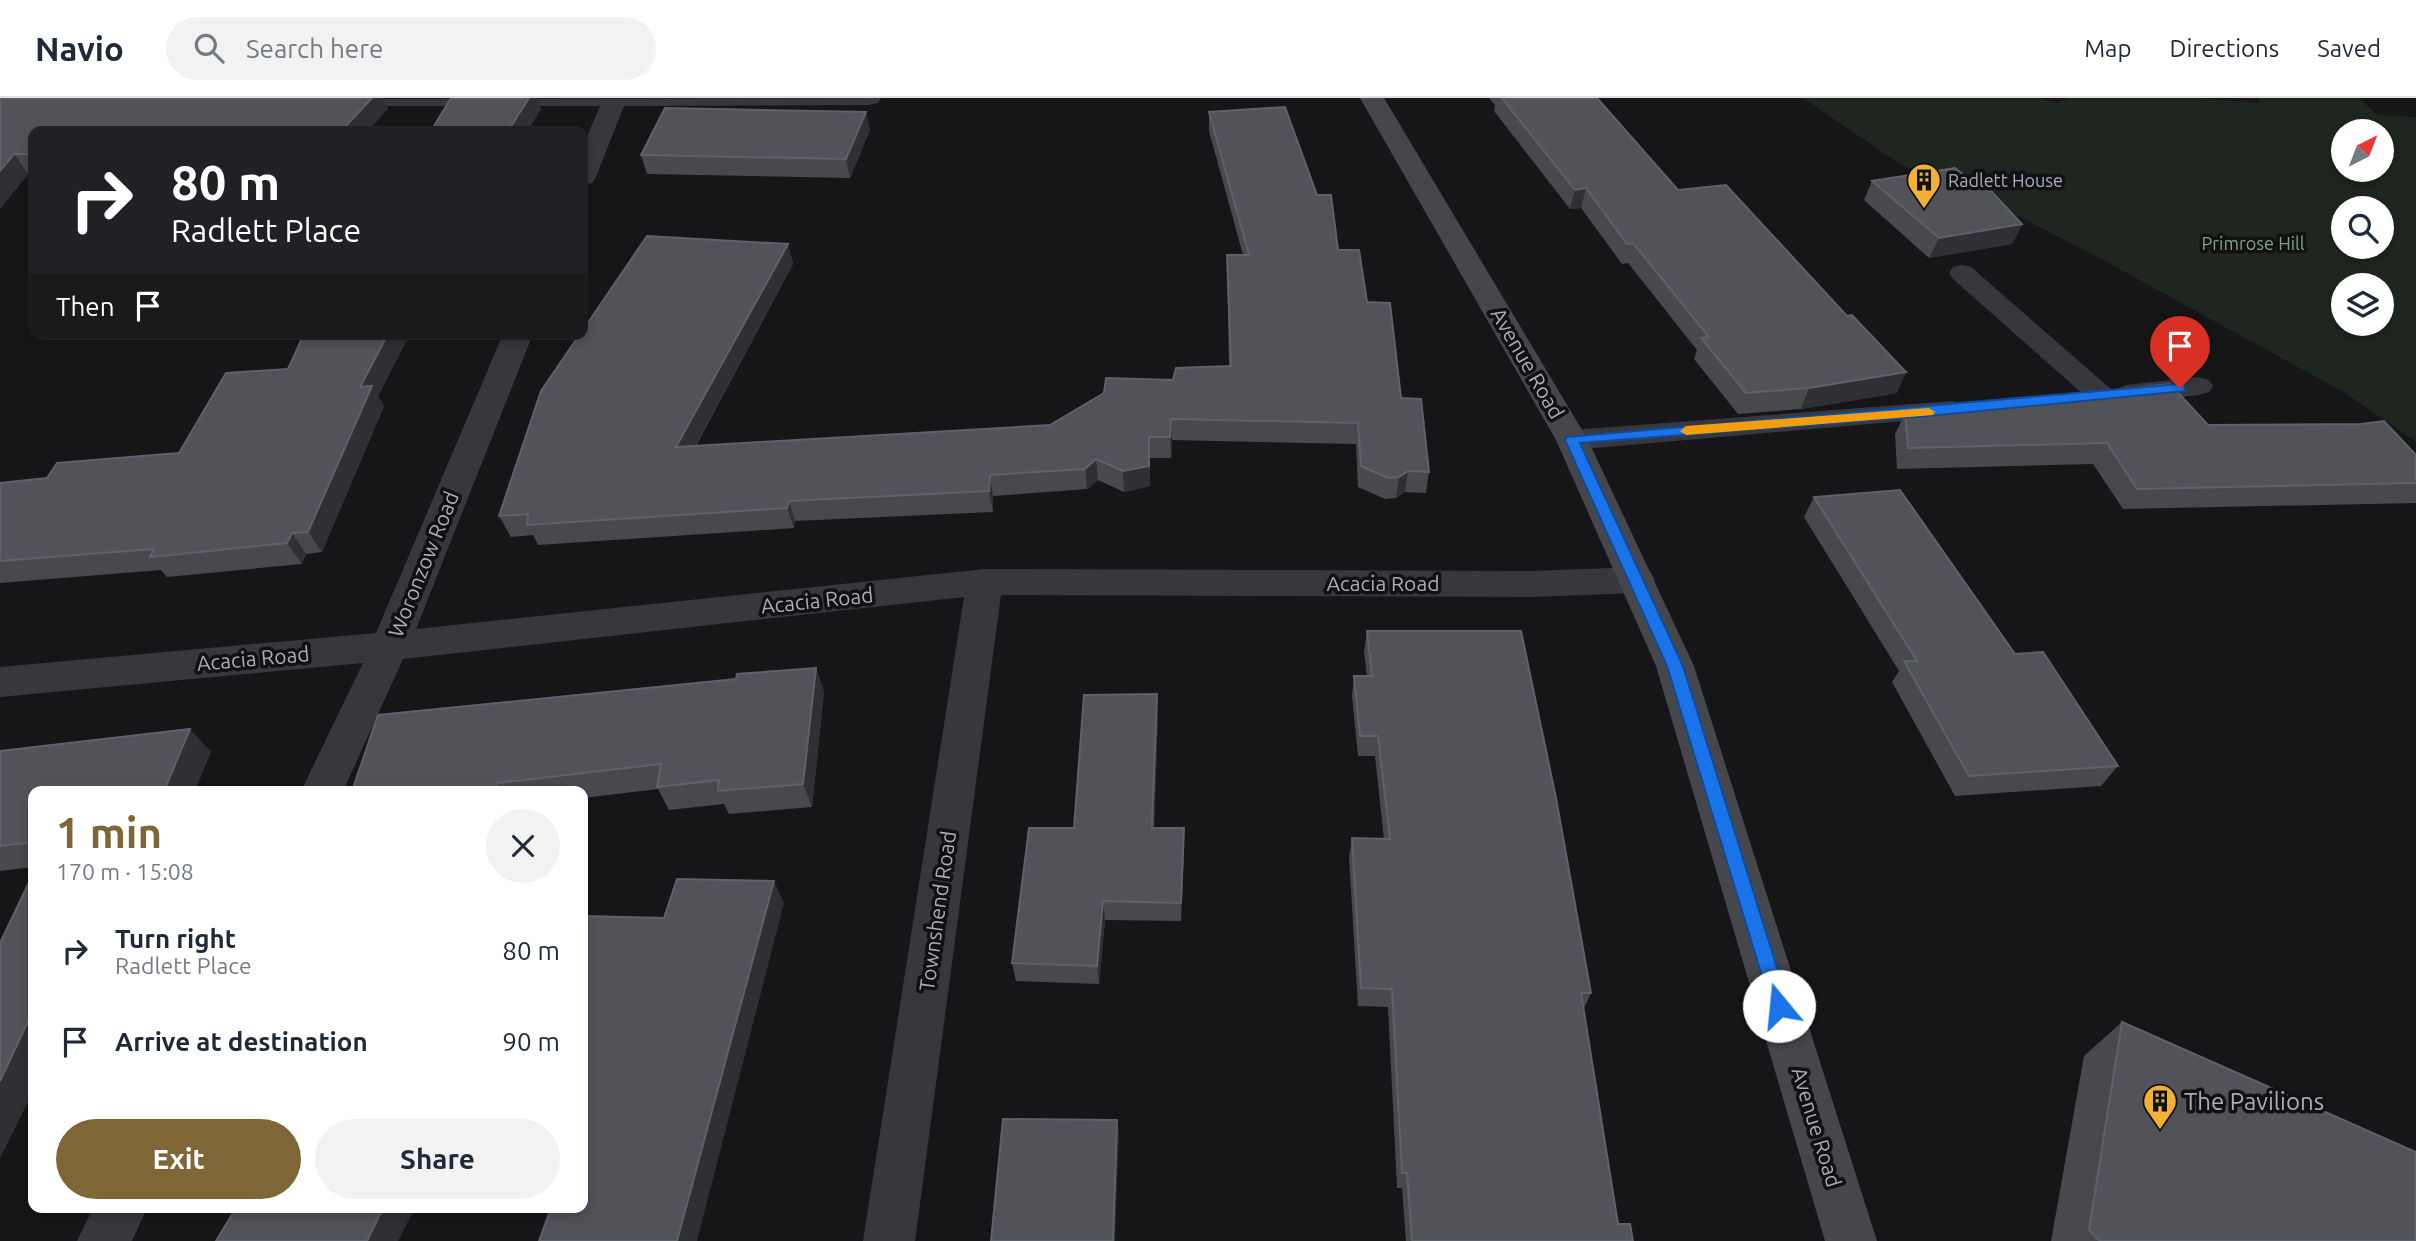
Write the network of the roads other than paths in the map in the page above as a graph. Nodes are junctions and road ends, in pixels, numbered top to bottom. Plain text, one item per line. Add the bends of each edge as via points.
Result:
1 (869, 98) edge
2 (1372, 98) edge
3 (307, 99) edge
4 (615, 99) edge
5 (588, 165) edge
6 (1962, 273) dead end
7 (516, 340) edge
8 (2199, 386) dead end
9 (2162, 390) junction
10 (2102, 396) junction
11 (2062, 400) edge
12 (1981, 407) edge
13 (2188, 418) edge
14 (1572, 440) junction
15 (1637, 580) junction
16 (985, 582) junction
17 (390, 646) junction
18 (0, 682) edge
19 (324, 786) edge
20 (118, 1213) edge
21 (103, 1241) edge
22 (889, 1241) edge
23 (1852, 1241) edge

1 - 4 street
2 - 14 main road, Avenue Road
3 - 4 street
4 - 5 street
6 - 10 lane
7 - 17 street, Woronzow Road
8 - 9 lane
9 - 10 lane
9 - 13 lane
10 - 11 lane
12 - 14 lane
14 - 15 main road, Avenue Road
15 - 16 street, Acacia Road via 1532,584
15 - 23 main road, Avenue Road via 1675,666
16 - 17 street, Acacia Road
16 - 22 street, Townshend Road
17 - 18 street, Acacia Road
17 - 19 street, Woronzow Road
20 - 21 street

